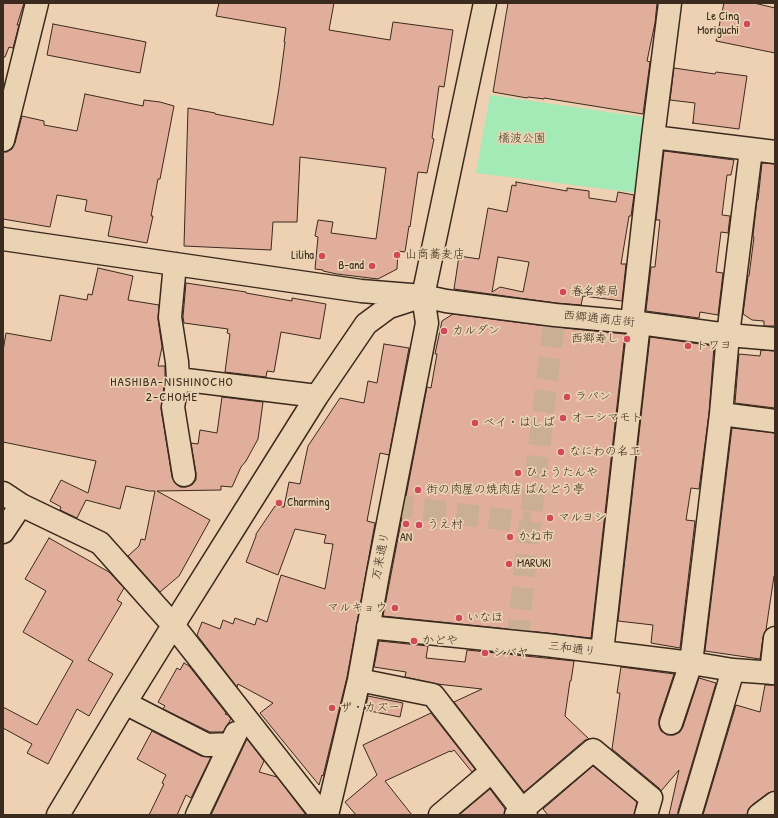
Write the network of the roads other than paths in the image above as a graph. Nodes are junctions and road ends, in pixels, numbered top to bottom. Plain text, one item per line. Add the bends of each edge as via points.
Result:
1 (36, 3) edge
2 (484, 3) edge
3 (670, 3) edge
4 (653, 137) junction
5 (3, 140) edge
6 (751, 150) junction
7 (775, 152) edge
8 (3, 239) edge
9 (176, 264) junction
10 (423, 296) junction
11 (636, 323) junction
12 (728, 335) junction
13 (775, 339) edge
14 (178, 379) junction
15 (317, 396) junction
16 (721, 414) junction
17 (775, 421) edge
18 (184, 475) dead end
19 (3, 493) edge
20 (21, 505) junction
21 (3, 532) edge
22 (173, 625) junction
23 (368, 627) junction
24 (775, 638) edge
25 (602, 652) junction
26 (691, 663) junction
27 (733, 670) junction
28 (773, 673) edge
29 (359, 680) junction
30 (125, 703) junction
31 (244, 716) junction
32 (671, 724) dead end
33 (230, 744) junction
34 (492, 771) junction
35 (775, 803) edge
36 (521, 813) edge
37 (58, 815) edge
38 (197, 815) edge
39 (322, 815) edge
40 (327, 815) edge
41 (440, 815) edge
42 (646, 815) edge
43 (690, 815) edge
44 (759, 815) edge

1 - 5 street
2 - 10 street
3 - 4 street
4 - 6 street
4 - 11 street
6 - 7 street
6 - 12 street
8 - 9 street, 西郷通商店街
9 - 10 street, 西郷通商店街 via 361,291
9 - 14 street via 170,317
10 - 11 street, 西郷通商店街 via 555,315
10 - 15 street via 389,307 366,324
10 - 23 street, 万来通り via 427,323
11 - 12 street, 西郷通商店街
11 - 25 street
12 - 13 street, 西郷通商店街
12 - 16 street
14 - 15 street
14 - 18 street via 173,407
15 - 22 street
16 - 17 street
16 - 26 street
19 - 20 street
20 - 21 street
20 - 22 street via 100,543
22 - 30 street
22 - 31 street
23 - 25 street, 三和通り
23 - 29 street, 万来通り
24 - 28 street
25 - 26 street, 三和通り
26 - 27 street, 三和通り
26 - 32 street
27 - 28 street, 三和通り
27 - 43 street
29 - 34 street via 433,695
29 - 40 street, 万来通り
30 - 33 street via 207,745
30 - 37 street
31 - 33 street
31 - 39 street
33 - 38 street
34 - 36 street
34 - 41 street
35 - 44 street
36 - 42 street via 593,750 651,798

